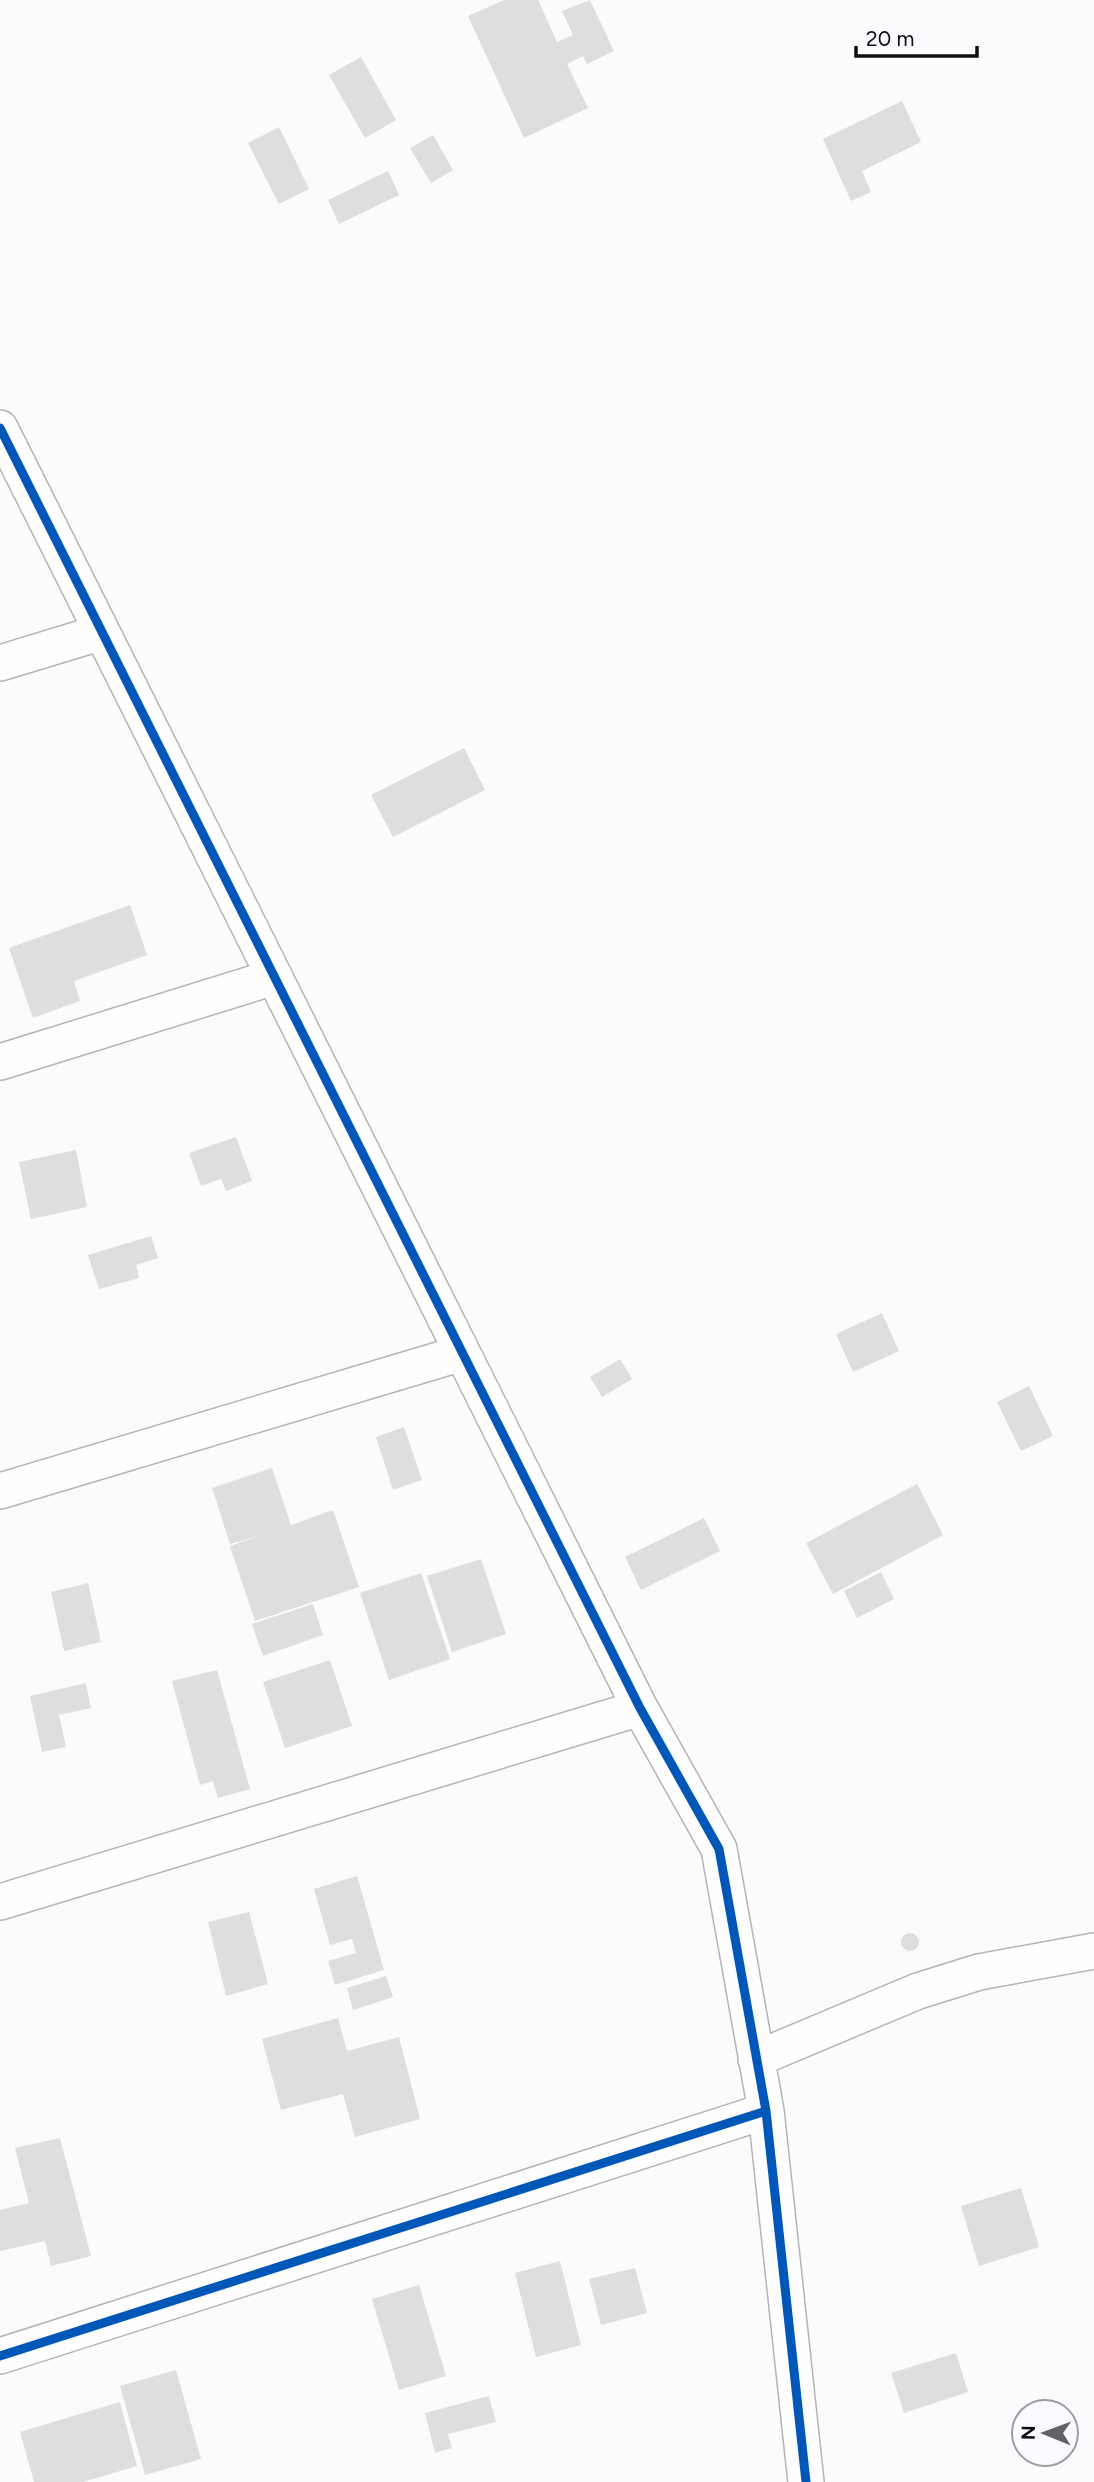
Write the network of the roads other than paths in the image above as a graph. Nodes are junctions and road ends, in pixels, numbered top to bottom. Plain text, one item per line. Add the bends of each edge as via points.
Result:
1 (0, 428) edge
2 (102, 632) junction
3 (0, 663) edge
4 (275, 977) junction
5 (0, 1062) edge
6 (463, 1353) junction
7 (0, 1491) edge
8 (640, 1708) junction
9 (0, 1902) edge
10 (1094, 1951) edge
11 (756, 2059) junction
12 (766, 2111) junction
13 (0, 2356) edge
14 (806, 2482) edge

1 - 2 street
2 - 3 street
2 - 4 street
4 - 5 street
4 - 6 street
6 - 7 street
6 - 8 street
8 - 9 street
8 - 11 street via 719,1849
10 - 11 street via 979,1972 918,1991
11 - 12 street
12 - 13 street
12 - 14 street

